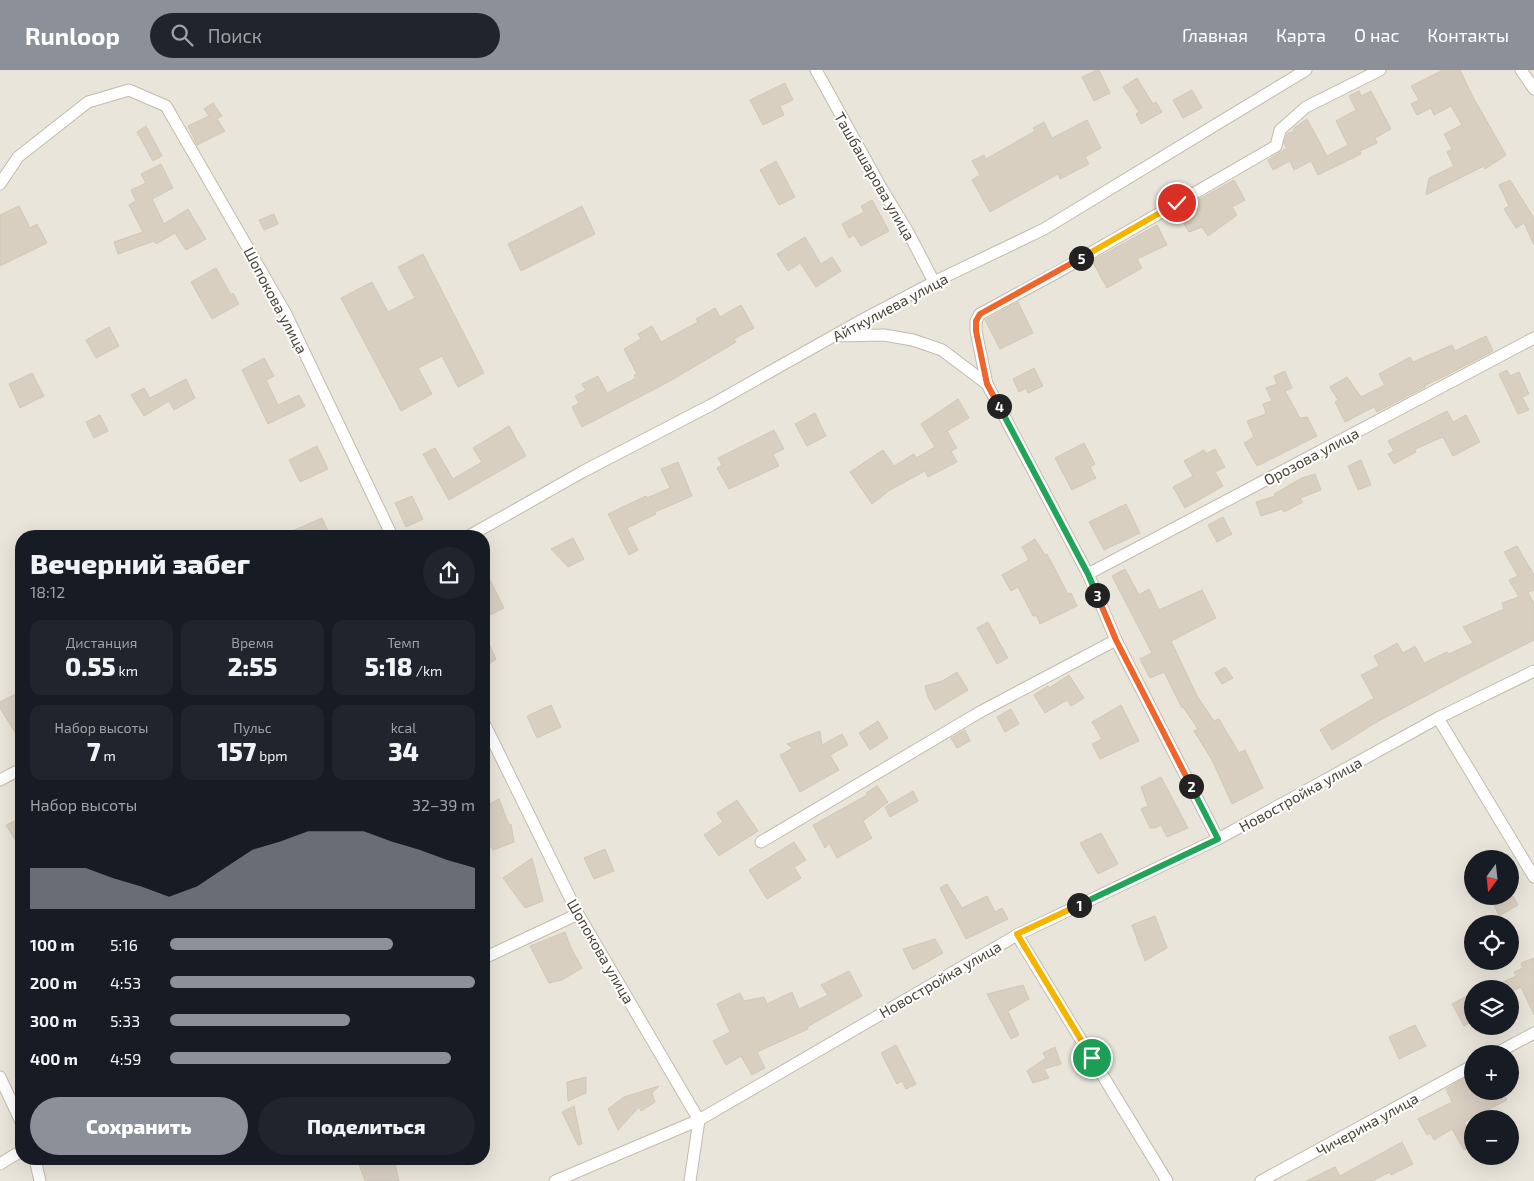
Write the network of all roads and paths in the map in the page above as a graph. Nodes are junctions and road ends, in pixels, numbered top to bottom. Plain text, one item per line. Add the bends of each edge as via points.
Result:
1 (816, 70) edge
2 (1306, 70) edge
3 (1380, 70) edge
4 (1521, 70) edge
5 (1534, 88) edge
6 (0, 184) edge
7 (934, 282) junction
8 (834, 336) junction
9 (1534, 338) edge
10 (987, 384) junction
11 (389, 530) edge
12 (481, 530) edge
13 (1088, 574) junction
14 (1116, 640) junction
15 (1534, 671) edge
16 (1438, 718) junction
17 (490, 735) edge
18 (15, 772) edge
19 (0, 780) edge
20 (1218, 839) junction
21 (761, 842) dead end
22 (1534, 877) edge
23 (578, 914) junction
24 (1017, 934) junction
25 (490, 955) edge
26 (1534, 1033) edge
27 (1512, 1045) edge
28 (1464, 1070) edge
29 (0, 1077) edge
30 (15, 1109) edge
31 (699, 1120) junction
32 (15, 1155) edge
33 (0, 1164) edge
34 (36, 1165) edge
35 (40, 1181) edge
36 (555, 1181) edge
37 (690, 1181) edge
38 (1167, 1181) edge
39 (1261, 1181) edge

1 - 7 street, Ташбашарова улица
2 - 7 street, Айткулиева улица via 1044,229
3 - 10 street via 1306,107 1280,130 1276,146 1056,274 980,314 976,331
4 - 5 street
6 - 11 street, Шопокова улица via 18,157 88,102 129,90 166,106 286,314
7 - 8 street, Айткулиева улица
8 - 10 street via 884,335 913,340 942,350
8 - 12 street, Айткулиева улица
9 - 13 street, Орозова улица
10 - 13 street
13 - 14 street
14 - 20 street
14 - 21 street via 980,712
15 - 16 street, Новостройка улица
16 - 20 street, Новостройка улица
16 - 22 street
17 - 23 street, Шопокова улица
18 - 19 street
20 - 24 street, Новостройка улица
23 - 25 street
23 - 31 street, Шопокова улица
24 - 31 street, Новостройка улица
24 - 38 street
26 - 27 street
28 - 39 street, Чичерина улица
29 - 30 street
31 - 36 street, Новостройка улица
31 - 37 street
32 - 33 street
34 - 35 street

